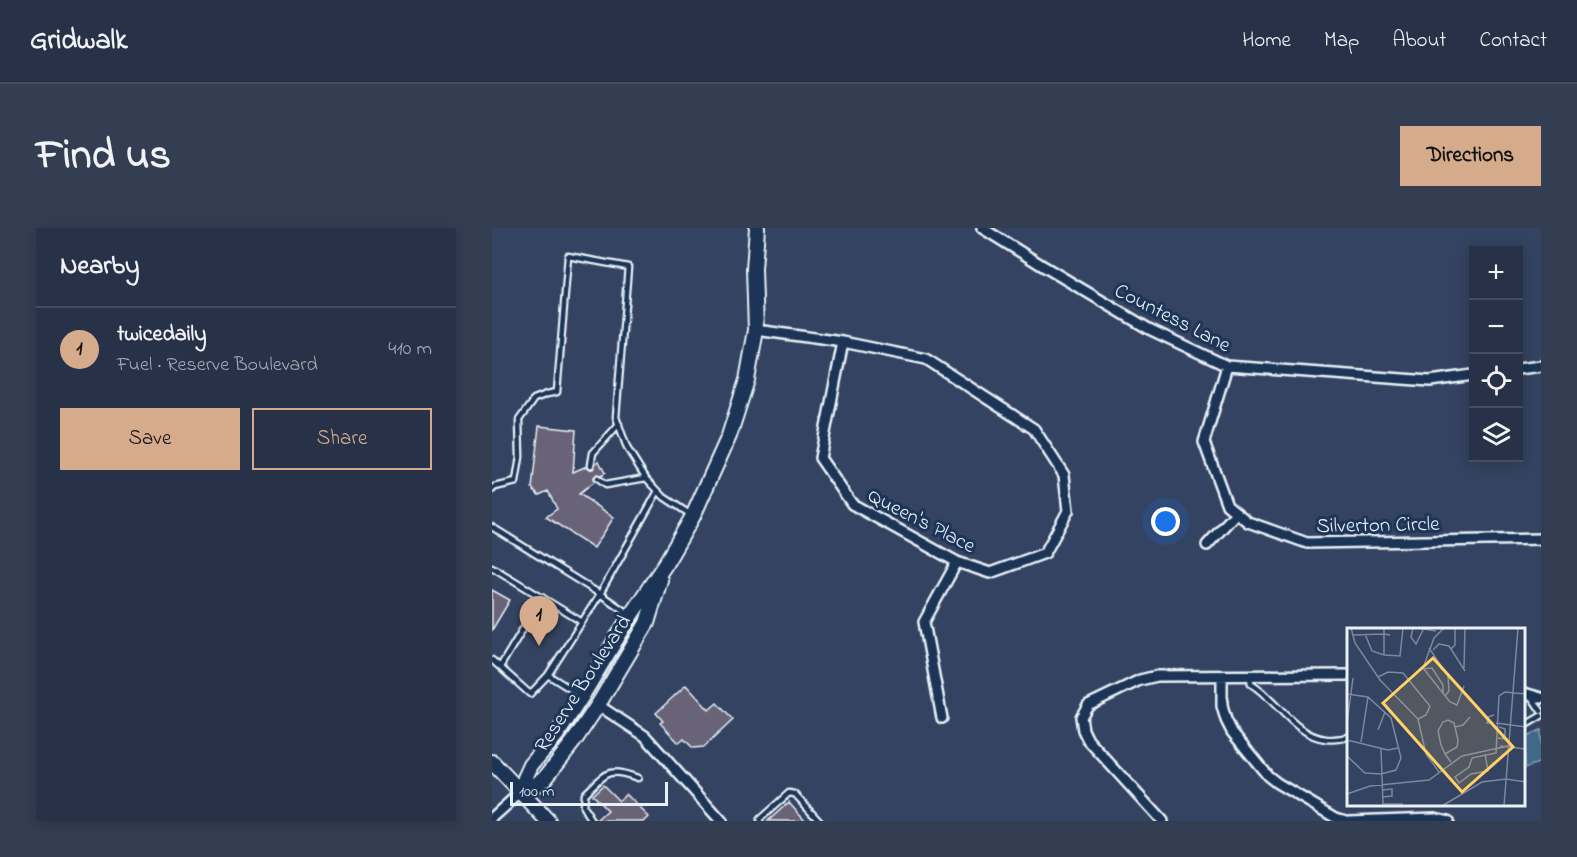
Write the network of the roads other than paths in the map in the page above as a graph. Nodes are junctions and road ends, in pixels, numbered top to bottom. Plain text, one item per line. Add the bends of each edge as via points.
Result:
1 (757, 228) edge
2 (982, 228) edge
3 (756, 330) junction
4 (843, 342) junction
5 (1227, 366) junction
6 (1541, 366) edge
7 (1523, 368) edge
8 (1469, 376) edge
9 (619, 424) junction
10 (591, 465) dead end
11 (646, 478) junction
12 (597, 479) dead end
13 (492, 490) edge
14 (658, 491) junction
15 (1236, 513) junction
16 (693, 516) junction
17 (492, 527) edge
18 (1541, 538) edge
19 (1207, 545) dead end
20 (957, 562) junction
21 (664, 566) junction
22 (492, 567) edge
23 (600, 594) junction
24 (542, 597) junction
25 (631, 615) junction
26 (582, 622) junction
27 (492, 660) edge
28 (500, 667) junction
29 (548, 675) junction
30 (1347, 675) edge
31 (1222, 676) junction
32 (1250, 676) junction
33 (1527, 694) edge
34 (582, 696) junction
35 (1541, 698) edge
36 (598, 705) junction
37 (1541, 711) edge
38 (1541, 716) edge
39 (942, 718) dead end
40 (1526, 725) edge
41 (1347, 737) edge
42 (492, 762) edge
43 (638, 778) dead end
44 (521, 792) junction
45 (492, 818) edge
46 (591, 820) edge
47 (548, 821) edge
48 (721, 821) edge
49 (760, 821) edge
50 (820, 821) edge
51 (1162, 821) edge
52 (1347, 821) edge
53 (1448, 821) edge

1 - 3 street, Reserve Boulevard
2 - 5 street, Countess Lane via 1149,329
3 - 4 street, Queen's Place
3 - 16 street, Reserve Boulevard via 747,380 729,436
4 - 20 street, Queen's Place via 820,458 852,504
4 - 20 street, Queen's Place via 926,359 1034,429 1064,475 1068,512 1045,553 990,573
5 - 8 street, Countess Lane via 1430,381
5 - 15 street via 1204,442 1227,505
6 - 7 street
9 - 10 lane via 592,453
9 - 11 lane via 627,448
9 - 13 lane via 616,417 628,267 568,256 557,392 534,399 519,420 516,482
11 - 12 lane via 605,485
11 - 14 lane
14 - 16 lane
14 - 23 lane
15 - 18 street, Silverton Circle via 1248,522 1307,543
15 - 19 street
16 - 21 street, Reserve Boulevard
17 - 23 lane
20 - 39 street via 924,622
21 - 25 street, Reserve Boulevard
21 - 36 street, Reserve Boulevard via 647,623
22 - 24 lane
23 - 25 lane
23 - 26 lane
24 - 26 lane
24 - 28 lane
25 - 34 street, Reserve Boulevard
26 - 29 lane
27 - 28 lane
28 - 29 lane via 530,694
29 - 34 lane
30 - 32 street
31 - 32 street
31 - 51 street via 1157,676 1140,680 1088,705 1081,717 1088,740
31 - 52 street via 1226,720 1268,776 1336,819
32 - 41 lane via 1251,684 1306,733 1326,739
33 - 35 street
33 - 37 lane
34 - 36 street
34 - 44 street, Reserve Boulevard via 531,765
36 - 44 street, Reserve Boulevard via 545,778
36 - 48 street via 645,736
38 - 40 lane
42 - 44 street
43 - 46 lane via 620,772 604,774 584,794 584,807
44 - 45 street
44 - 47 street
49 - 50 lane via 789,793 795,794
52 - 53 street

